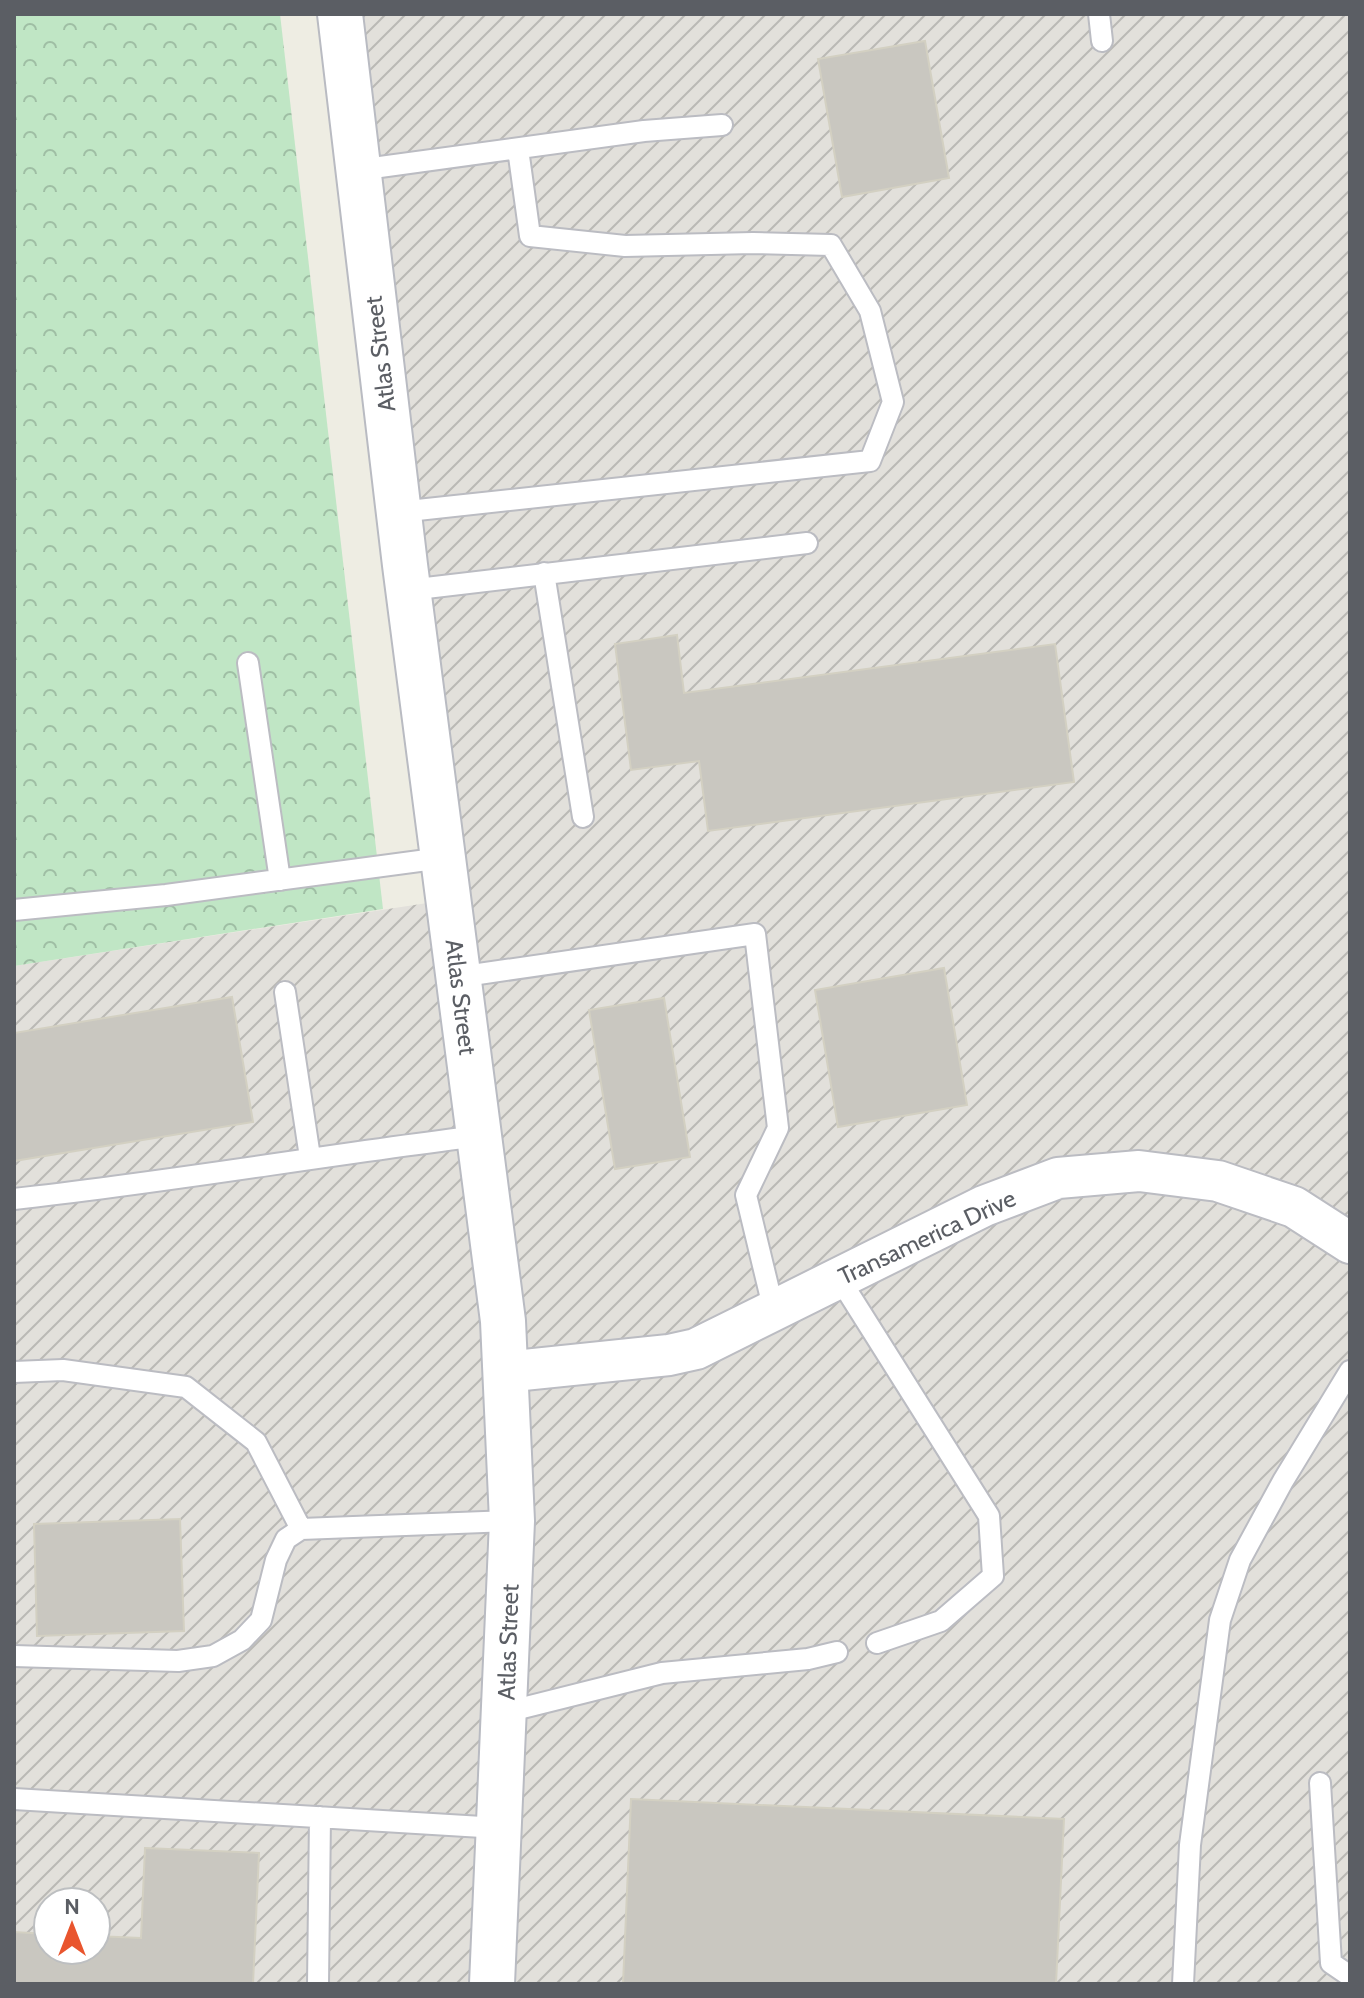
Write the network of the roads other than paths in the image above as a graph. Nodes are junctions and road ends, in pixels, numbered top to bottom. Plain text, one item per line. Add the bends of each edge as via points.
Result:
1 (340, 14) edge
2 (1099, 14) edge
3 (1102, 41) dead end
4 (722, 125) dead end
5 (518, 149) junction
6 (358, 170) junction
7 (399, 512) junction
8 (807, 543) dead end
9 (544, 573) junction
10 (409, 590) junction
11 (248, 663) dead end
12 (583, 817) dead end
13 (442, 858) junction
14 (280, 880) junction
15 (14, 910) edge
16 (458, 977) junction
17 (285, 992) dead end
18 (479, 1136) junction
19 (310, 1157) junction
20 (14, 1199) edge
21 (1349, 1239) edge
22 (839, 1278) junction
23 (774, 1311) junction
24 (1350, 1371) edge
25 (14, 1372) edge
26 (504, 1372) junction
27 (512, 1521) junction
28 (301, 1529) junction
29 (877, 1643) dead end
30 (837, 1652) dead end
31 (14, 1656) edge
32 (506, 1712) junction
33 (1320, 1783) dead end
34 (14, 1799) edge
35 (320, 1817) junction
36 (499, 1828) junction
37 (1350, 1976) edge
38 (318, 1984) edge
39 (492, 1984) edge
40 (1183, 1984) edge

1 - 6 street, Atlas Street
2 - 3 lane
4 - 5 lane
5 - 6 lane
5 - 7 lane via 530,236 625,246 831,245 870,311 893,402 870,461
6 - 7 street, Atlas Street
7 - 10 street, Atlas Street
8 - 9 lane
9 - 10 lane
9 - 12 lane
10 - 13 street, Atlas Street
11 - 14 lane
13 - 14 lane
13 - 16 street, Atlas Street
14 - 15 lane
16 - 18 street, Atlas Street
16 - 23 lane via 755,934 778,1128 746,1195
17 - 19 lane
18 - 19 lane
18 - 26 street, Atlas Street via 503,1321
19 - 20 lane
21 - 22 street, Transamerica Drive via 1294,1207 1218,1181 1139,1171 1058,1178 984,1206
22 - 23 street, Transamerica Drive
22 - 29 lane via 989,1516 993,1576 941,1621
23 - 26 street, Transamerica Drive via 696,1349
24 - 40 lane via 1240,1560 1220,1620 1190,1845
25 - 28 lane via 63,1370 186,1387 256,1442
26 - 27 street, Atlas Street
27 - 28 lane
27 - 32 street, Atlas Street
28 - 31 lane via 286,1539 276,1560 261,1620 242,1640 213,1656 178,1661
30 - 32 lane via 662,1673
32 - 36 street, Atlas Street
33 - 37 lane via 1331,1963
34 - 35 lane
35 - 36 lane
35 - 38 lane
36 - 39 street, Atlas Street

